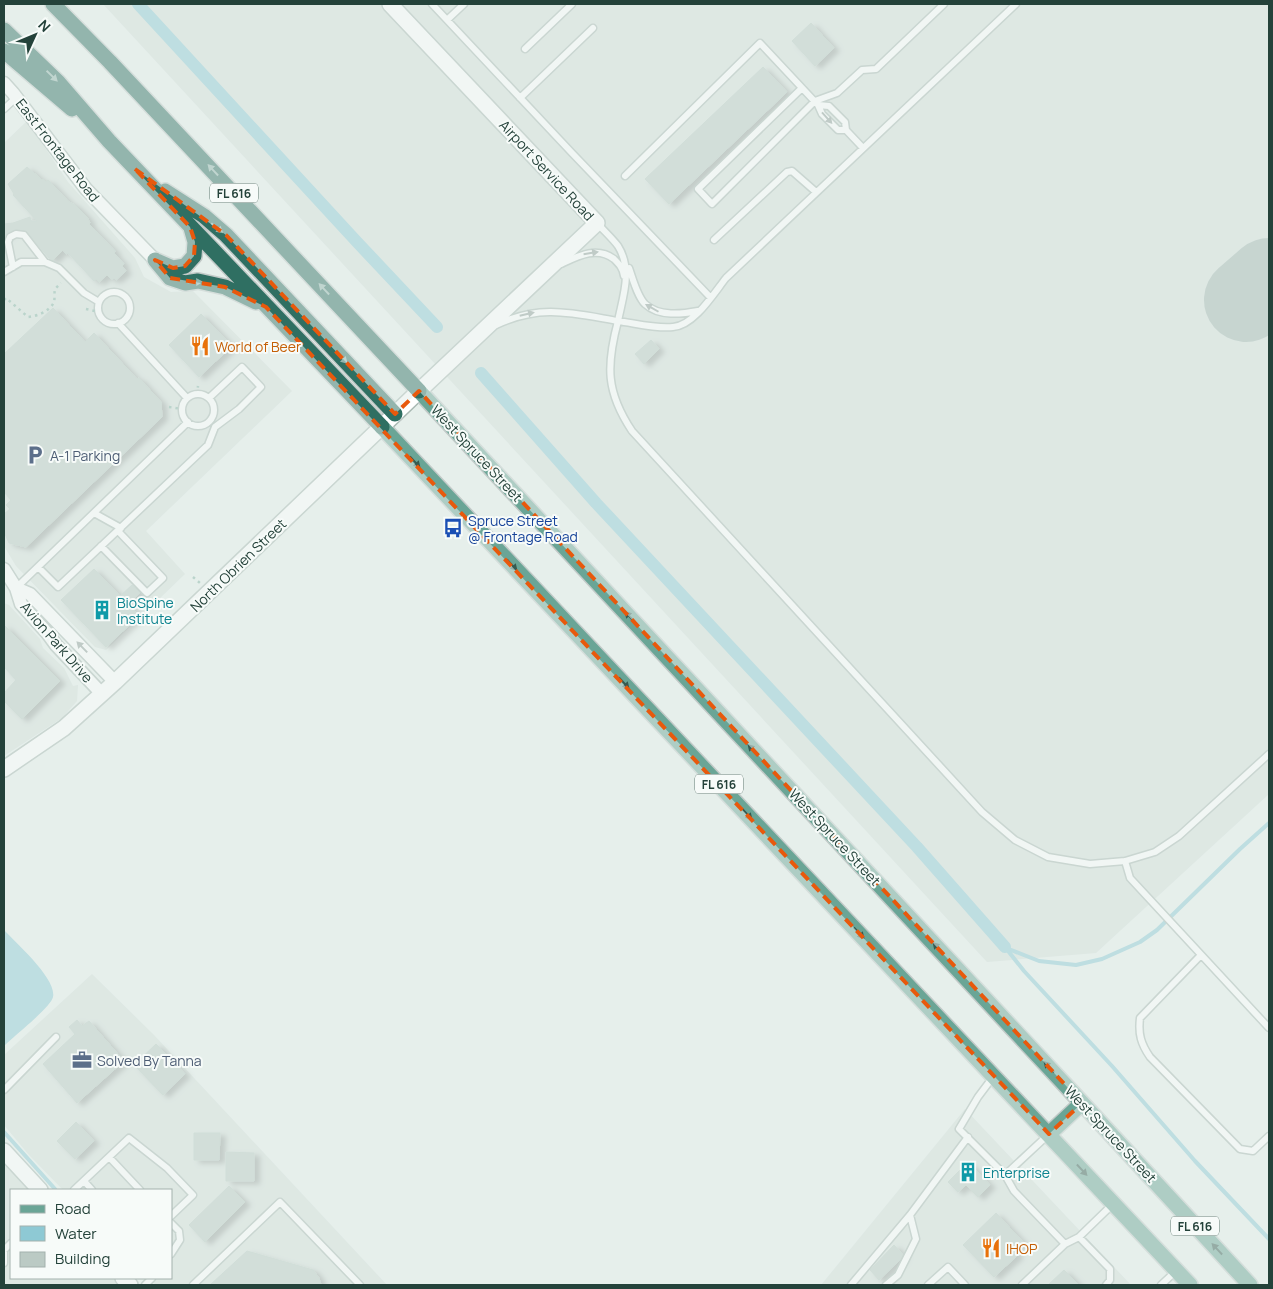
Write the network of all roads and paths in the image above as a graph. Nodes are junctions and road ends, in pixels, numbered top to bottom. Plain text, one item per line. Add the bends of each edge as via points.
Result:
1 (53, 4) edge
2 (62, 4) edge
3 (390, 4) edge
4 (432, 4) edge
5 (464, 4) edge
6 (572, 4) edge
7 (944, 4) edge
8 (1016, 4) edge
9 (447, 20) junction
10 (593, 28) dead end
11 (4, 30) edge
12 (524, 49) dead end
13 (4, 51) edge
14 (110, 62) junction
15 (4, 84) edge
16 (802, 88) junction
17 (16, 97) junction
18 (520, 98) junction
19 (817, 103) junction
20 (4, 109) edge
21 (846, 130) junction
22 (109, 141) junction
23 (863, 148) junction
24 (135, 169) junction
25 (625, 176) dead end
26 (816, 192) junction
27 (597, 223) junction
28 (190, 227) junction
29 (714, 240) dead end
30 (622, 254) junction
31 (155, 260) junction
32 (45, 262) junction
33 (13, 267) junction
34 (4, 272) edge
35 (546, 272) junction
36 (62, 282) dead end
37 (626, 285) junction
38 (710, 298) junction
39 (4, 300) edge
40 (99, 302) junction
41 (266, 307) junction
42 (700, 311) junction
43 (618, 322) junction
44 (118, 323) junction
45 (482, 332) junction
46 (198, 386) dead end
47 (419, 391) junction
48 (197, 394) junction
49 (187, 398) junction
50 (209, 398) junction
51 (169, 407) dead end
52 (182, 409) junction
53 (396, 414) junction
54 (188, 422) junction
55 (212, 424) junction
56 (382, 427) junction
57 (94, 513) junction
58 (119, 530) junction
59 (102, 546) junction
60 (38, 567) junction
61 (4, 569) edge
62 (193, 577) dead end
63 (201, 584) dead end
64 (16, 588) junction
65 (115, 682) junction
66 (102, 694) junction
67 (1269, 754) edge
68 (4, 769) edge
69 (1125, 861) junction
70 (1201, 955) junction
71 (1269, 1028) edge
72 (56, 1036) dead end
73 (994, 1076) junction
74 (4, 1090) edge
75 (1082, 1103) junction
76 (1049, 1134) junction
77 (1269, 1136) edge
78 (968, 1137) junction
79 (4, 1152) edge
80 (109, 1157) junction
81 (1005, 1175) junction
82 (84, 1181) junction
83 (39, 1189) edge
84 (75, 1189) edge
85 (91, 1189) edge
86 (139, 1189) edge
87 (1114, 1203) junction
88 (172, 1215) edge
89 (910, 1215) junction
90 (172, 1224) edge
91 (1079, 1237) junction
92 (1065, 1244) junction
93 (10, 1245) edge
94 (172, 1252) edge
95 (4, 1263) edge
96 (1177, 1270) junction
97 (193, 1285) edge
98 (360, 1285) edge
99 (851, 1285) edge
100 (886, 1285) edge
101 (928, 1285) edge
102 (965, 1285) edge
103 (1022, 1285) edge
104 (1106, 1285) edge
105 (1161, 1285) edge
106 (1190, 1285) edge
107 (1250, 1285) edge

1 - 14 highway, FL 616
2 - 14 highway
3 - 27 street, Airport Service Road
4 - 9 lane
5 - 9 lane
6 - 12 lane
7 - 19 lane via 876,69 862,70 837,93
8 - 23 lane
9 - 18 lane
10 - 18 lane
11 -> 22 highway, FL 616 via 58,82
13 - 22 highway
47 -> 14 highway, FL 616
15 - 17 street, East Frontage Road
16 - 19 lane
16 - 19 lane via 698,189 712,204
16 - 25 lane via 760,43
17 - 20 lane
17 - 31 street, East Frontage Road via 86,188
18 - 38 lane
19 -> 21 lane via 822,114 838,130
19 - 21 lane via 830,106 845,122
21 - 23 lane
22 - 24 highway, FL 616
23 - 26 lane
24 - 28 highway, FL 616
24 -> 53 highway via 204,216 226,236
26 - 29 lane via 792,171 787,172
26 - 38 lane via 726,278
27 - 30 lane
27 - 35 street, Airport Service Road
28 - 31 highway via 195,242 194,256 185,266 172,268
28 - 41 highway, FL 616
30 - 37 lane via 627,271
42 -> 30 lane via 673,314 659,312 645,304
31 -> 41 highway via 170,278 185,283 198,281 225,287
32 - 33 lane via 21,262
32 - 33 lane via 24,235 16,234 8,242
32 - 40 lane via 59,268 84,293
33 - 34 lane
35 -> 37 lane via 584,254 599,252 608,254 623,269
35 - 45 street, Airport Service Road
36 - 39 path via 55,289 54,302 34,316 28,317 10,300
37 - 43 lane
38 - 42 lane
40 - 44 lane via 104,320
40 - 44 lane via 111,292 126,297 129,312
41 - 56 highway, FL 616
42 - 43 lane via 672,328
45 -> 43 lane via 531,312 558,312
43 - 69 lane via 612,345 610,377 614,398 632,431 982,812 1015,840 1048,857 1090,864
44 - 49 lane
45 - 47 street, Airport Service Road
46 - 48 path
47 - 53 street, North Obrien Street
75 -> 47 main road, West Spruce Street / FL 616
48 - 49 lane
48 - 50 lane
49 - 52 lane
50 - 55 lane via 215,410
50 - 55 lane via 242,368 261,387 239,410
51 - 52 path
52 - 54 lane
53 - 56 street, North Obrien Street
54 - 55 lane via 197,426
54 - 57 lane
55 - 58 lane via 208,445
56 - 65 street, North Obrien Street
56 -> 73 main road, FL 616
57 - 58 lane
57 - 60 lane
58 - 59 lane
58 - 59 lane via 163,578 147,593
59 - 60 lane via 58,588
60 - 64 lane
61 - 64 street, Avion Park Drive
62 - 63 path
65 -> 64 street, Avion Park Drive via 30,594
64 - 66 street, Avion Park Drive via 21,604
65 - 66 street, North Obrien Street
66 - 68 street, North Obrien Street via 64,728
67 - 69 lane via 1179,836 1155,852
69 - 70 lane via 1130,878
70 - 71 lane
70 - 77 lane via 1140,1018 1138,1029 1142,1044 1150,1057 1240,1149 1253,1151
72 - 74 lane
73 - 76 main road, FL 616
73 - 78 lane via 959,1128
75 - 76 main road
107 -> 75 main road, West Spruce Street / FL 616
76 - 81 lane
76 -> 87 main road, FL 616
78 - 81 lane
78 - 89 lane
79 - 83 street
80 - 82 lane
80 - 86 lane
80 - 88 lane via 129,1138 167,1168 193,1195
81 - 92 lane via 1014,1191
82 - 84 lane
82 - 85 lane
87 - 91 lane
87 - 96 main road, FL 616
89 - 99 lane
89 - 100 lane via 916,1239 898,1275
90 - 94 lane via 179,1231 180,1240
91 - 92 lane
91 - 104 lane via 1110,1269 1110,1280
92 - 103 lane
93 - 95 lane via 4,1250
96 - 105 lane
96 - 106 main road, FL 616
97 - 98 lane via 280,1202
101 - 102 lane via 948,1267

